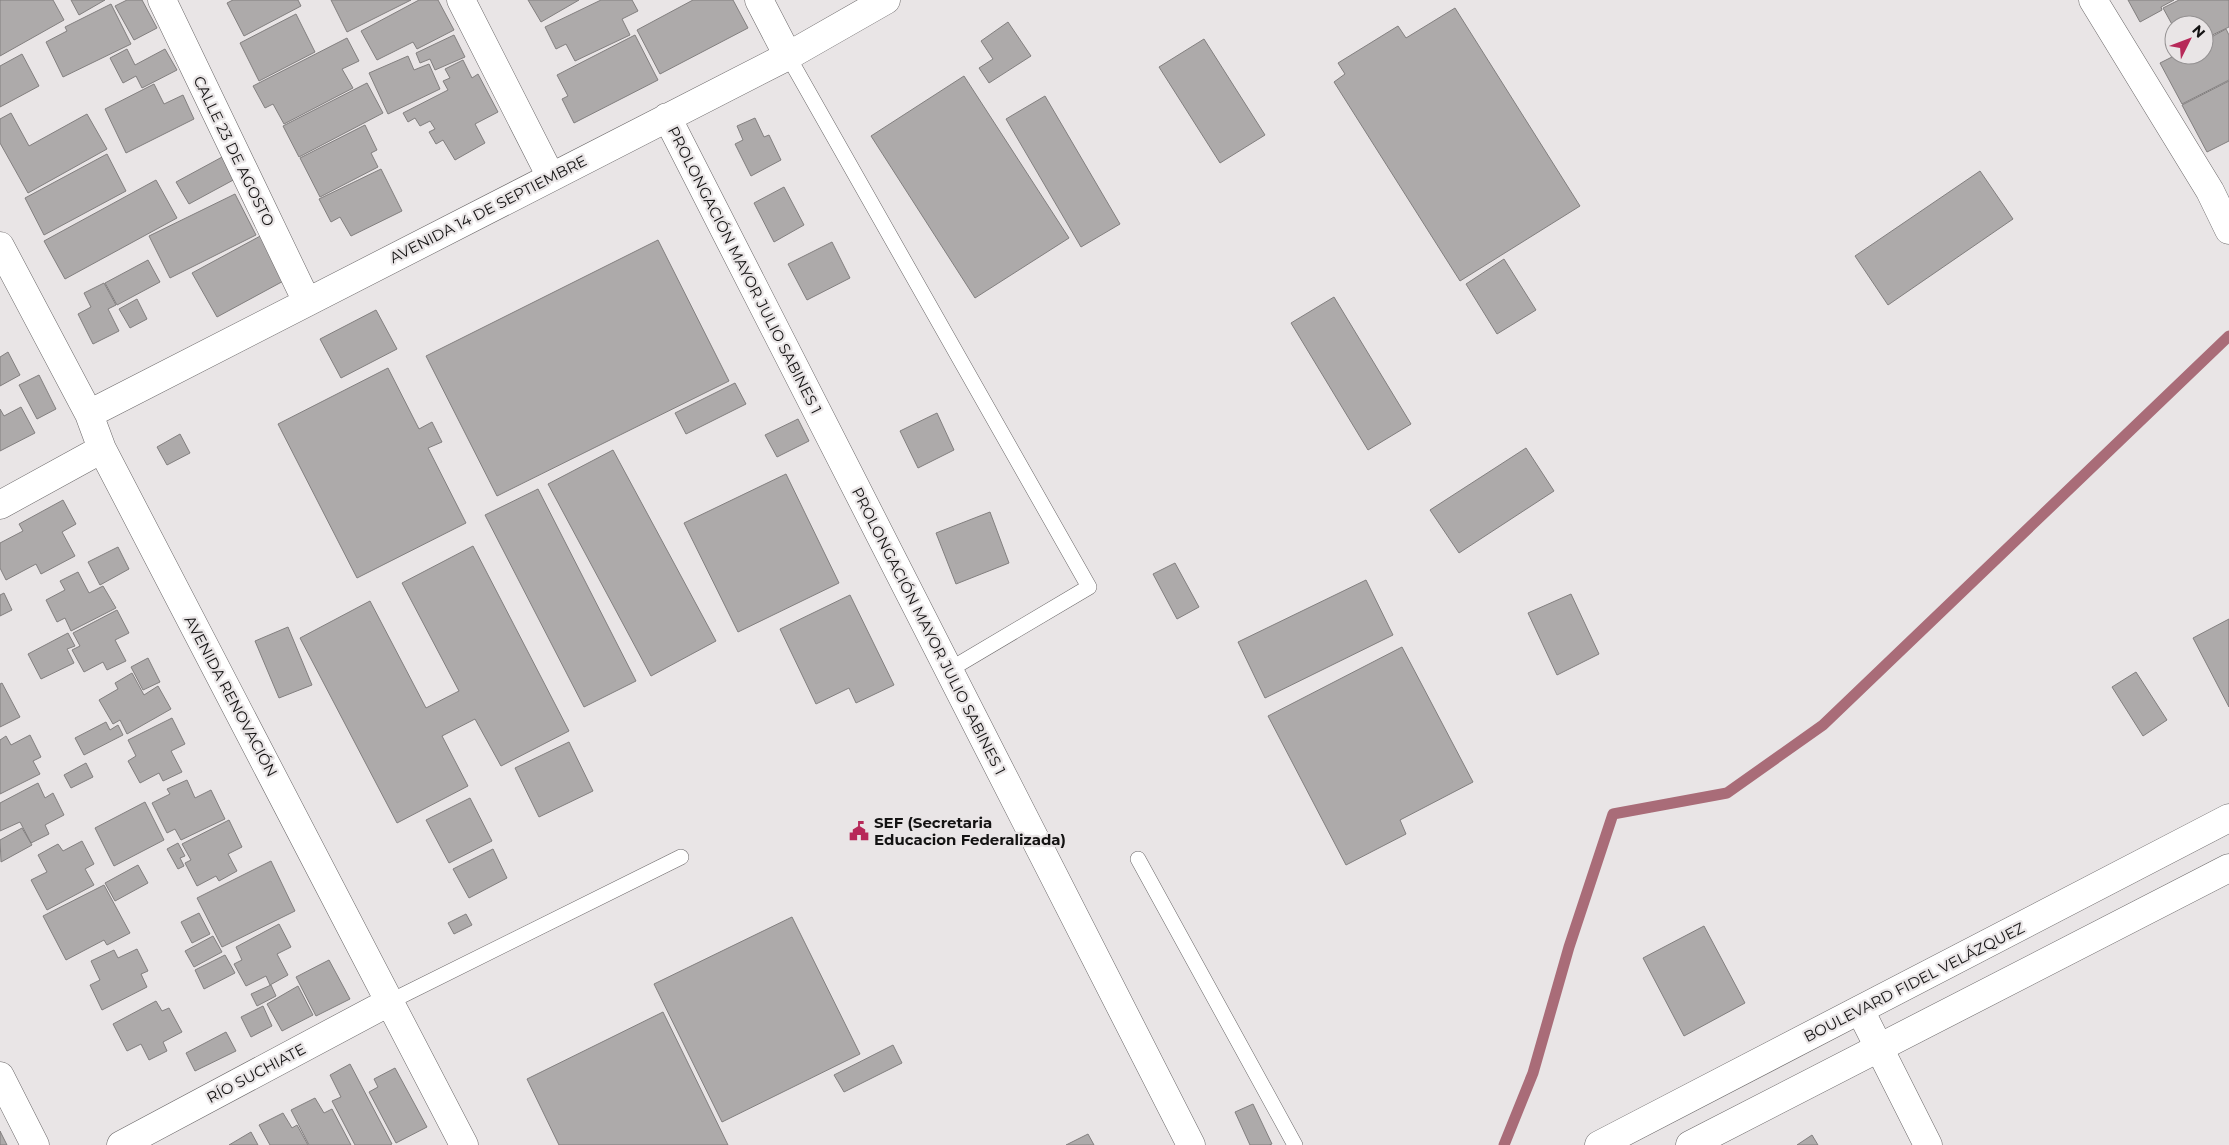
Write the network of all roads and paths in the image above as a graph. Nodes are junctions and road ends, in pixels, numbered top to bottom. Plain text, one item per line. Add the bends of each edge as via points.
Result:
1 (162, 0) edge
2 (461, 0) edge
3 (759, 0) edge
4 (886, 0) edge
5 (2093, 0) edge
6 (788, 56) junction
7 (668, 117) junction
8 (552, 177) junction
9 (2229, 230) edge
10 (0, 246) edge
11 (307, 302) junction
12 (89, 414) junction
13 (102, 449) junction
14 (0, 505) edge
15 (949, 670) junction
16 (2229, 818) edge
17 (680, 857) dead end
18 (1138, 860) dead end
19 (2229, 868) edge
20 (391, 1001) junction
21 (1860, 1010) junction
22 (1880, 1048) junction
23 (0, 1076) edge
24 (1626, 1139) edge
25 (35, 1145) edge
26 (121, 1145) edge
27 (464, 1145) edge
28 (1191, 1145) edge
29 (1294, 1145) edge
30 (1599, 1145) edge
31 (1690, 1145) edge
32 (1928, 1145) edge

1 - 11 street, CALLE 23 DE AGOSTO
2 - 8 street
3 - 6 street
4 - 6 street, AVENIDA 14 DE SEPTIEMBRE
5 - 9 street via 2210,192
6 - 7 street, AVENIDA 14 DE SEPTIEMBRE
6 - 15 lane via 1089,587
7 - 8 street, AVENIDA 14 DE SEPTIEMBRE
7 - 15 street, PROLONGACIÓN MAYOR JULIO SABINES 1
8 - 11 street, AVENIDA 14 DE SEPTIEMBRE
10 - 12 street, AVENIDA RENOVACIÓN
11 - 12 street, AVENIDA 14 DE SEPTIEMBRE
12 - 13 street, AVENIDA RENOVACIÓN
13 - 14 street
13 - 20 street, AVENIDA RENOVACIÓN
15 - 28 street, PROLONGACIÓN MAYOR JULIO SABINES 1
16 - 21 street, BOULEVARD FIDEL VELÁZQUEZ
17 - 20 lane
18 - 29 lane
19 - 22 street
20 - 26 street, RÍO SUCHIATE
20 - 27 street, AVENIDA RENOVACIÓN
21 - 22 street
21 - 24 street, BOULEVARD FIDEL VELÁZQUEZ
22 - 31 street
22 - 32 street
23 - 25 street
24 - 30 street, BOULEVARD FIDEL VELÁZQUEZ

